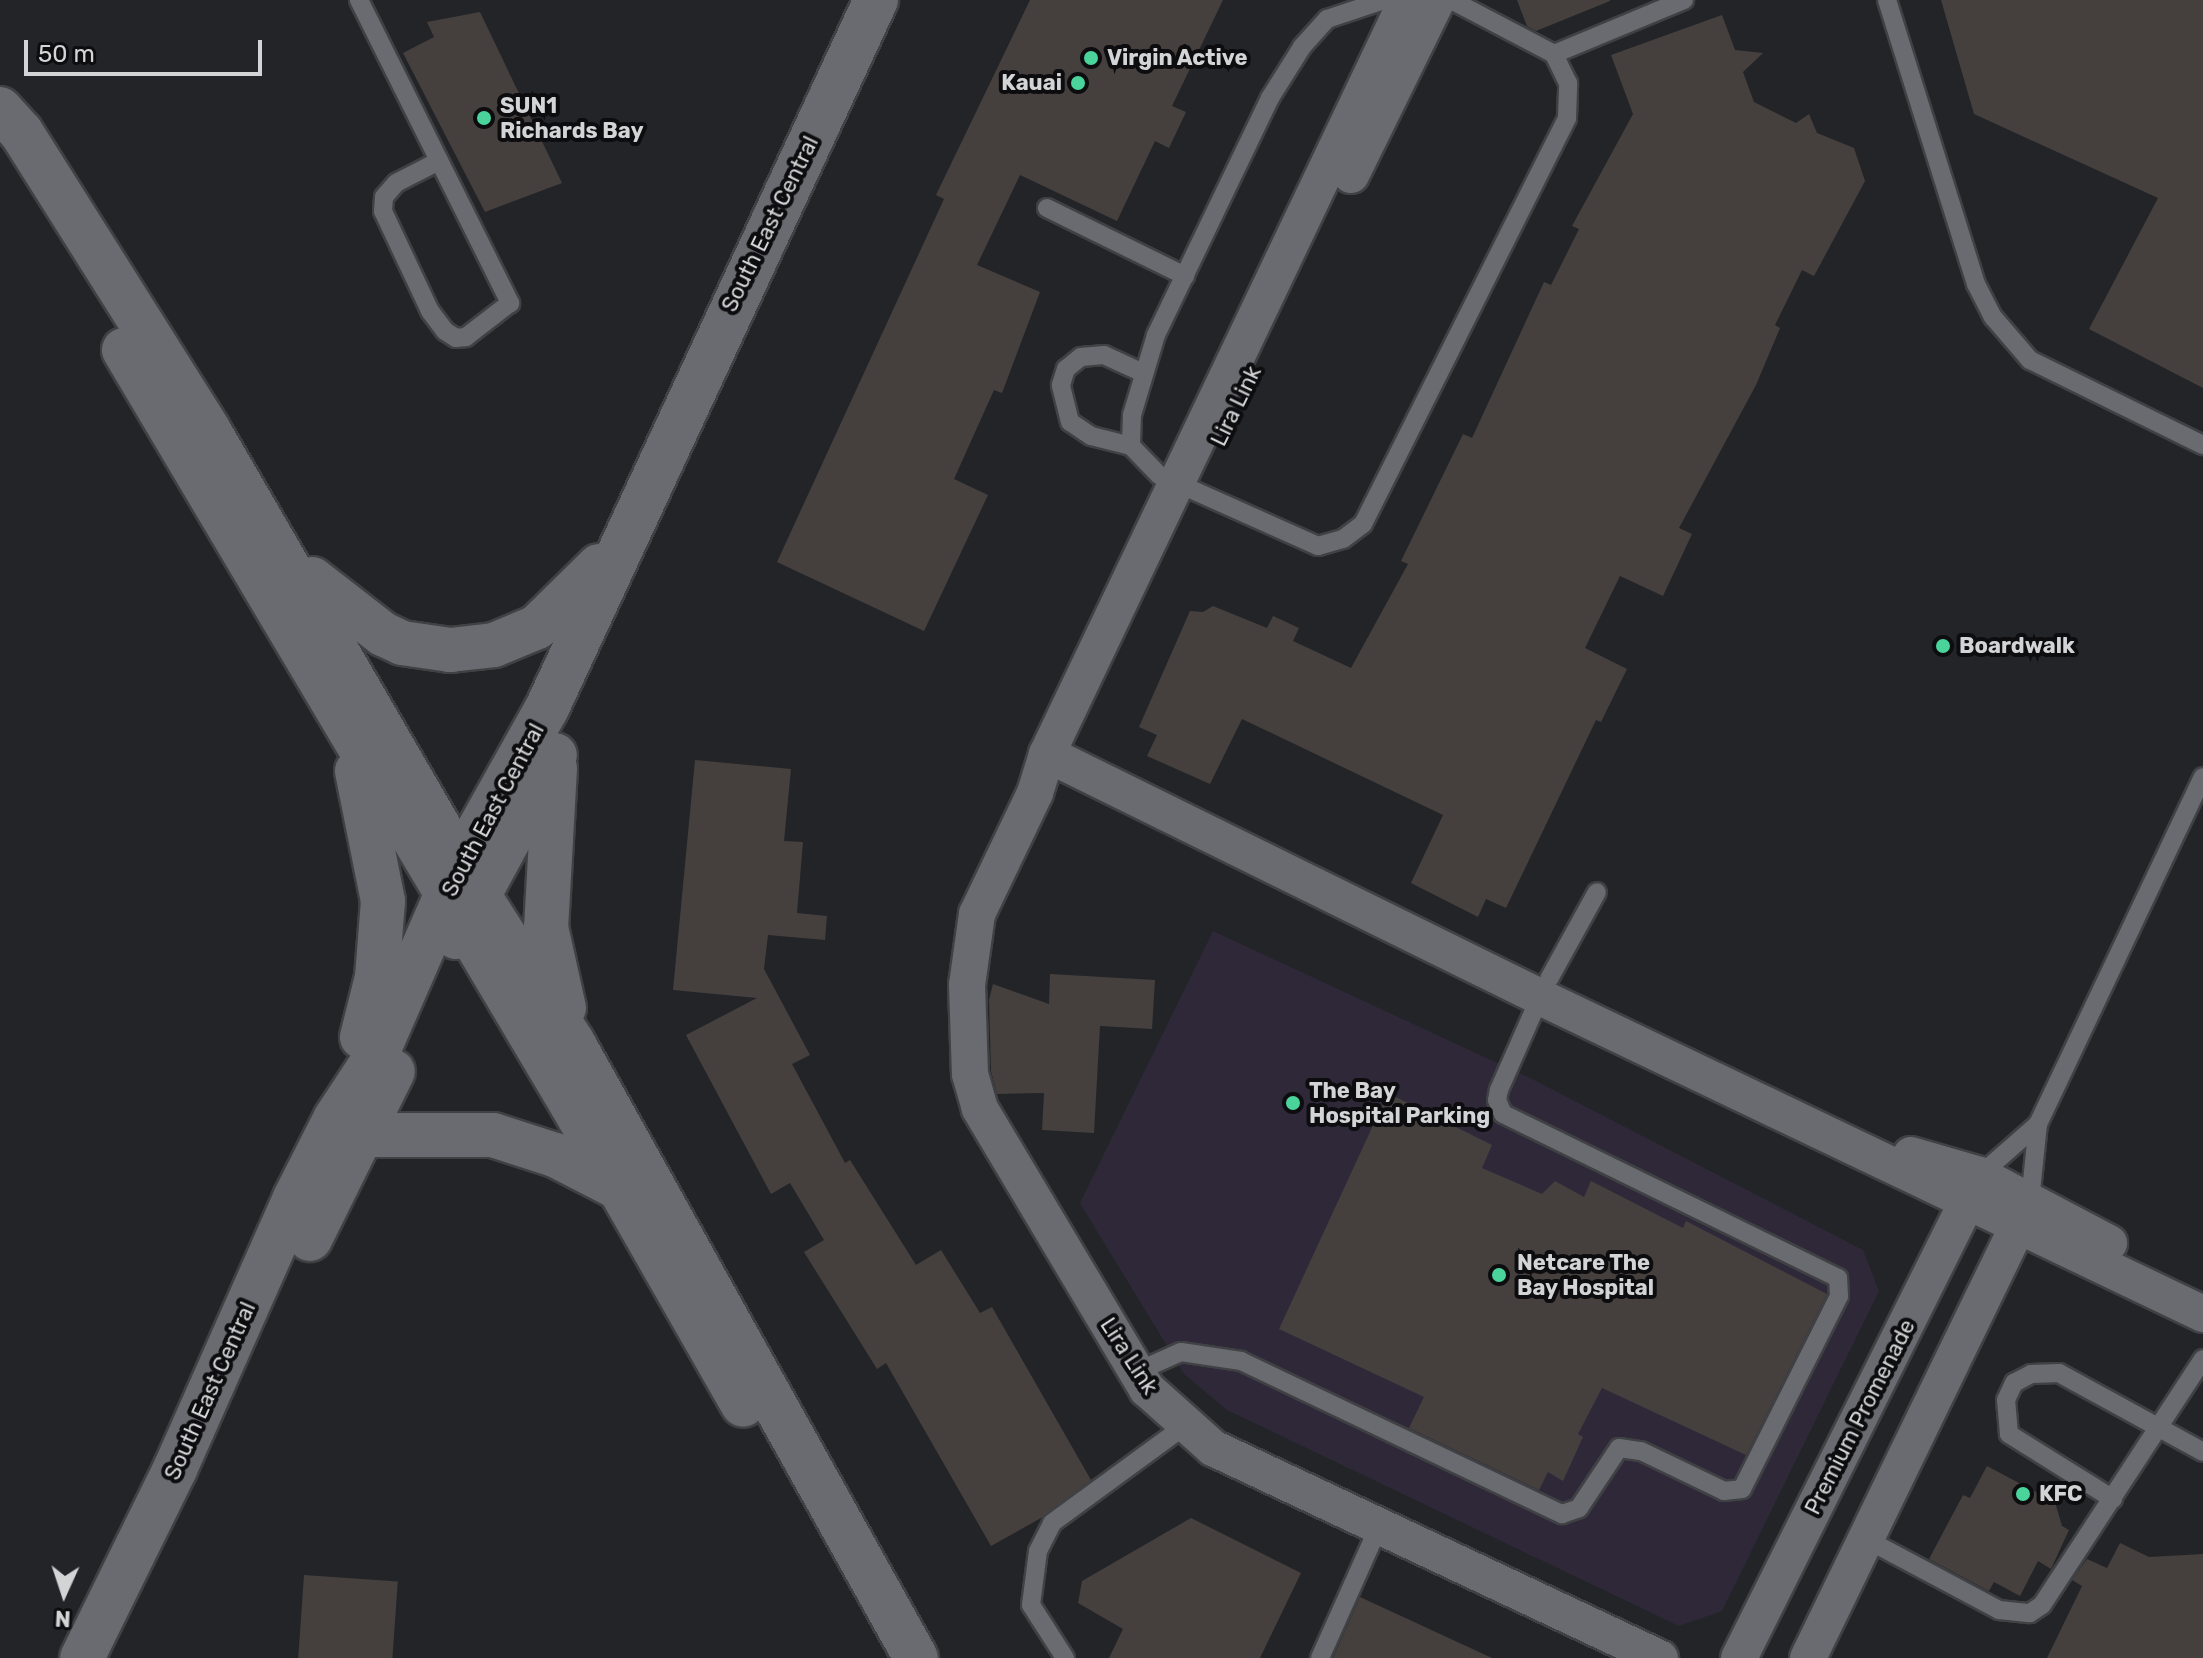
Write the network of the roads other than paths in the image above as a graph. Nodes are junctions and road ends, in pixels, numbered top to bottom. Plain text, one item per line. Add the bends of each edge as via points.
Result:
1 (359, 0) edge
2 (876, 0) edge
3 (901, 0) edge
4 (1384, 0) edge
5 (1407, 0) edge
6 (1437, 0) edge
7 (1451, 0) edge
8 (1684, 0) edge
9 (1887, 0) edge
10 (1554, 54) junction
11 (0, 109) edge
12 (0, 130) edge
13 (437, 162) junction
14 (1047, 208) dead end
15 (1185, 276) junction
16 (1141, 372) junction
17 (2203, 445) edge
18 (1131, 446) junction
19 (1186, 486) junction
20 (632, 520) junction
21 (277, 547) junction
22 (352, 740) junction
23 (1063, 748) junction
24 (556, 753) junction
25 (2203, 777) edge
26 (1597, 892) dead end
27 (462, 896) junction
28 (1544, 988) junction
29 (573, 1043) junction
30 (2038, 1124) junction
31 (349, 1127) junction
32 (619, 1188) junction
33 (1974, 1189) junction
34 (2025, 1213) junction
35 (2203, 1290) edge
36 (2203, 1314) edge
37 (2203, 1359) edge
38 (1136, 1372) junction
39 (1183, 1427) junction
40 (2161, 1427) junction
41 (2203, 1452) edge
42 (2113, 1499) junction
43 (1379, 1526) junction
44 (1866, 1539) junction
45 (82, 1658) edge
46 (105, 1658) edge
47 (886, 1658) edge
48 (916, 1658) edge
49 (1065, 1658) edge
50 (1320, 1658) edge
51 (1660, 1658) edge
52 (1739, 1658) edge
53 (1808, 1658) edge

1 - 13 lane
2 - 20 street, South East Central
3 - 24 street, South East Central via 709,406
4 - 15 lane via 1327,19 1302,47 1229,176
5 - 19 street, Lira Link
6 - 19 street, Lira Link
7 - 10 lane
8 - 10 lane
9 - 17 lane via 1976,284 1993,317 2030,360
10 - 19 lane via 1568,83 1567,118 1363,524 1343,539 1318,546
11 - 21 street via 21,132
12 - 22 street
13 - 13 lane via 510,303 466,337 445,331 430,311 383,211 384,197 396,183
14 - 15 lane
15 - 16 lane
16 - 18 lane
16 - 18 lane via 1104,355 1081,357 1066,369 1061,385 1070,422 1091,436
18 - 19 lane via 1143,464
19 - 23 street, Lira Link
20 - 21 street via 586,583 555,614 516,638 471,649 429,649 383,634 354,617
20 - 27 street, South East Central
21 - 27 street
22 - 27 street
22 - 31 street via 383,901
23 - 28 street
23 - 28 street via 1151,780
23 - 38 street, Lira Link via 1035,793 977,914 967,985 970,1074 980,1109
24 - 27 street, South East Central
24 - 29 street via 546,927
25 - 30 lane
26 - 28 lane
27 - 29 street
27 - 31 street, South East Central via 375,1058
27 - 32 street
28 - 33 street
28 - 38 lane via 1499,1090 1503,1114 1838,1278 1839,1296 1742,1489 1724,1491 1641,1451 1619,1448 1579,1508 1562,1514 1241,1361 1181,1352
29 - 48 street
30 - 33 lane
30 - 34 lane
31 - 32 street via 493,1135 555,1155
31 - 45 street, South East Central
31 - 46 street, South East Central
32 - 47 street
33 - 34 street
33 - 52 street, Premium Promenade
34 - 35 street
34 - 36 street
34 - 44 street
37 - 40 lane
38 - 39 street, Lira Link
39 - 43 street, Lira Link via 1213,1448
39 - 49 lane via 1052,1523 1038,1551 1031,1605
40 - 41 lane
40 - 42 lane
40 - 42 lane via 2059,1373 2031,1374 2014,1383 2006,1400 2009,1434
42 - 44 lane via 2042,1605 2021,1615 1999,1610
43 - 50 lane
43 - 51 street, Lira Link
44 - 53 street

